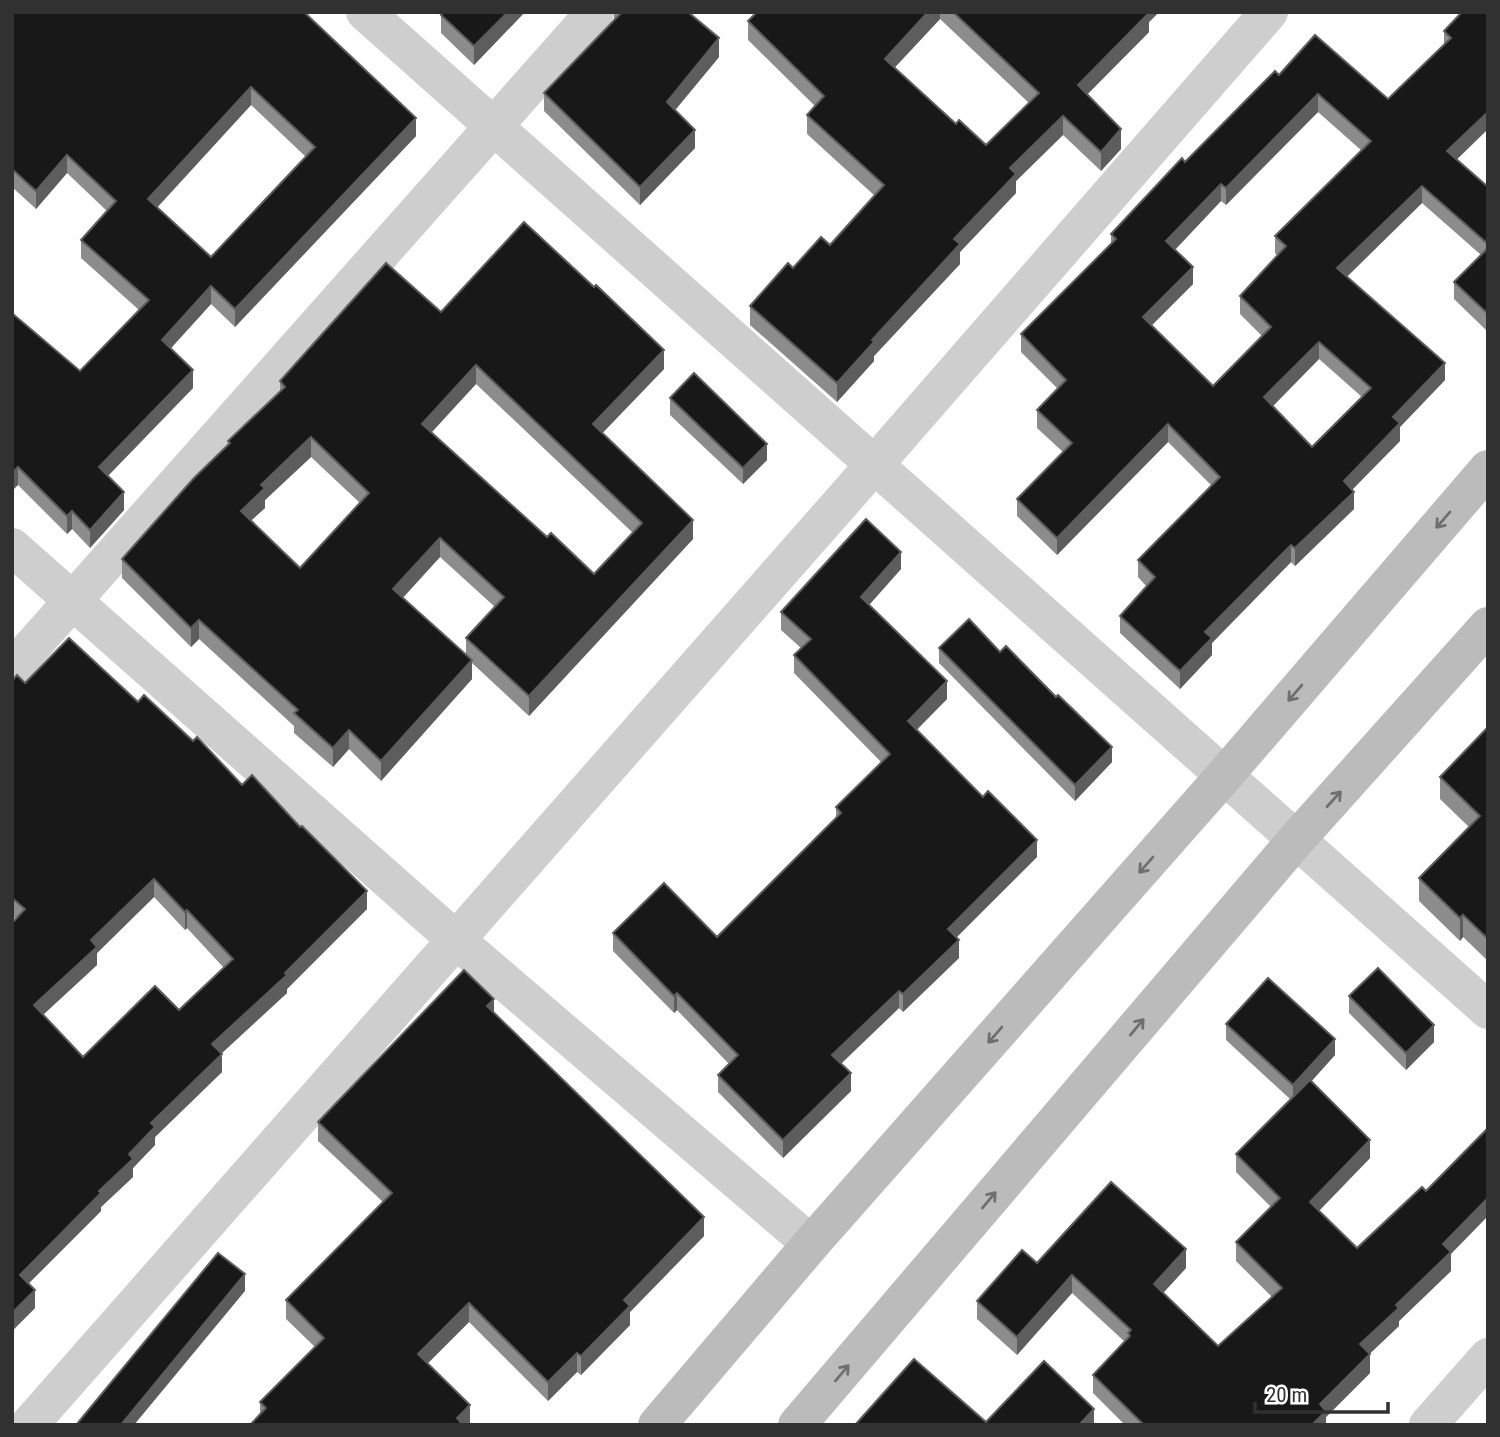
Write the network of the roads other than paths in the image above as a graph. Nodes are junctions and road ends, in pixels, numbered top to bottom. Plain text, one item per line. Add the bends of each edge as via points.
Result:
1 (365, 12) edge
2 (595, 12) edge
3 (1269, 12) edge
4 (493, 126) junction
5 (874, 465) junction
6 (1488, 469) edge
7 (12, 547) edge
8 (73, 601) junction
9 (1488, 626) edge
10 (12, 669) edge
11 (1224, 776) junction
12 (1296, 840) junction
13 (456, 940) junction
14 (1488, 1010) edge
15 (811, 1244) junction
16 (1488, 1357) edge
17 (29, 1425) edge
18 (657, 1425) edge
19 (797, 1425) edge
20 (1428, 1425) edge

1 - 4 street
2 - 4 street
3 - 5 street
4 - 5 street
4 - 8 street
5 - 11 street
5 - 13 street
6 -> 11 main road
7 - 8 street
8 - 10 street
8 - 13 street
12 -> 9 main road
11 - 12 street
11 -> 15 main road
12 - 14 street
19 -> 12 main road
13 - 15 street
13 - 17 street
15 - 18 main road
16 - 20 street

